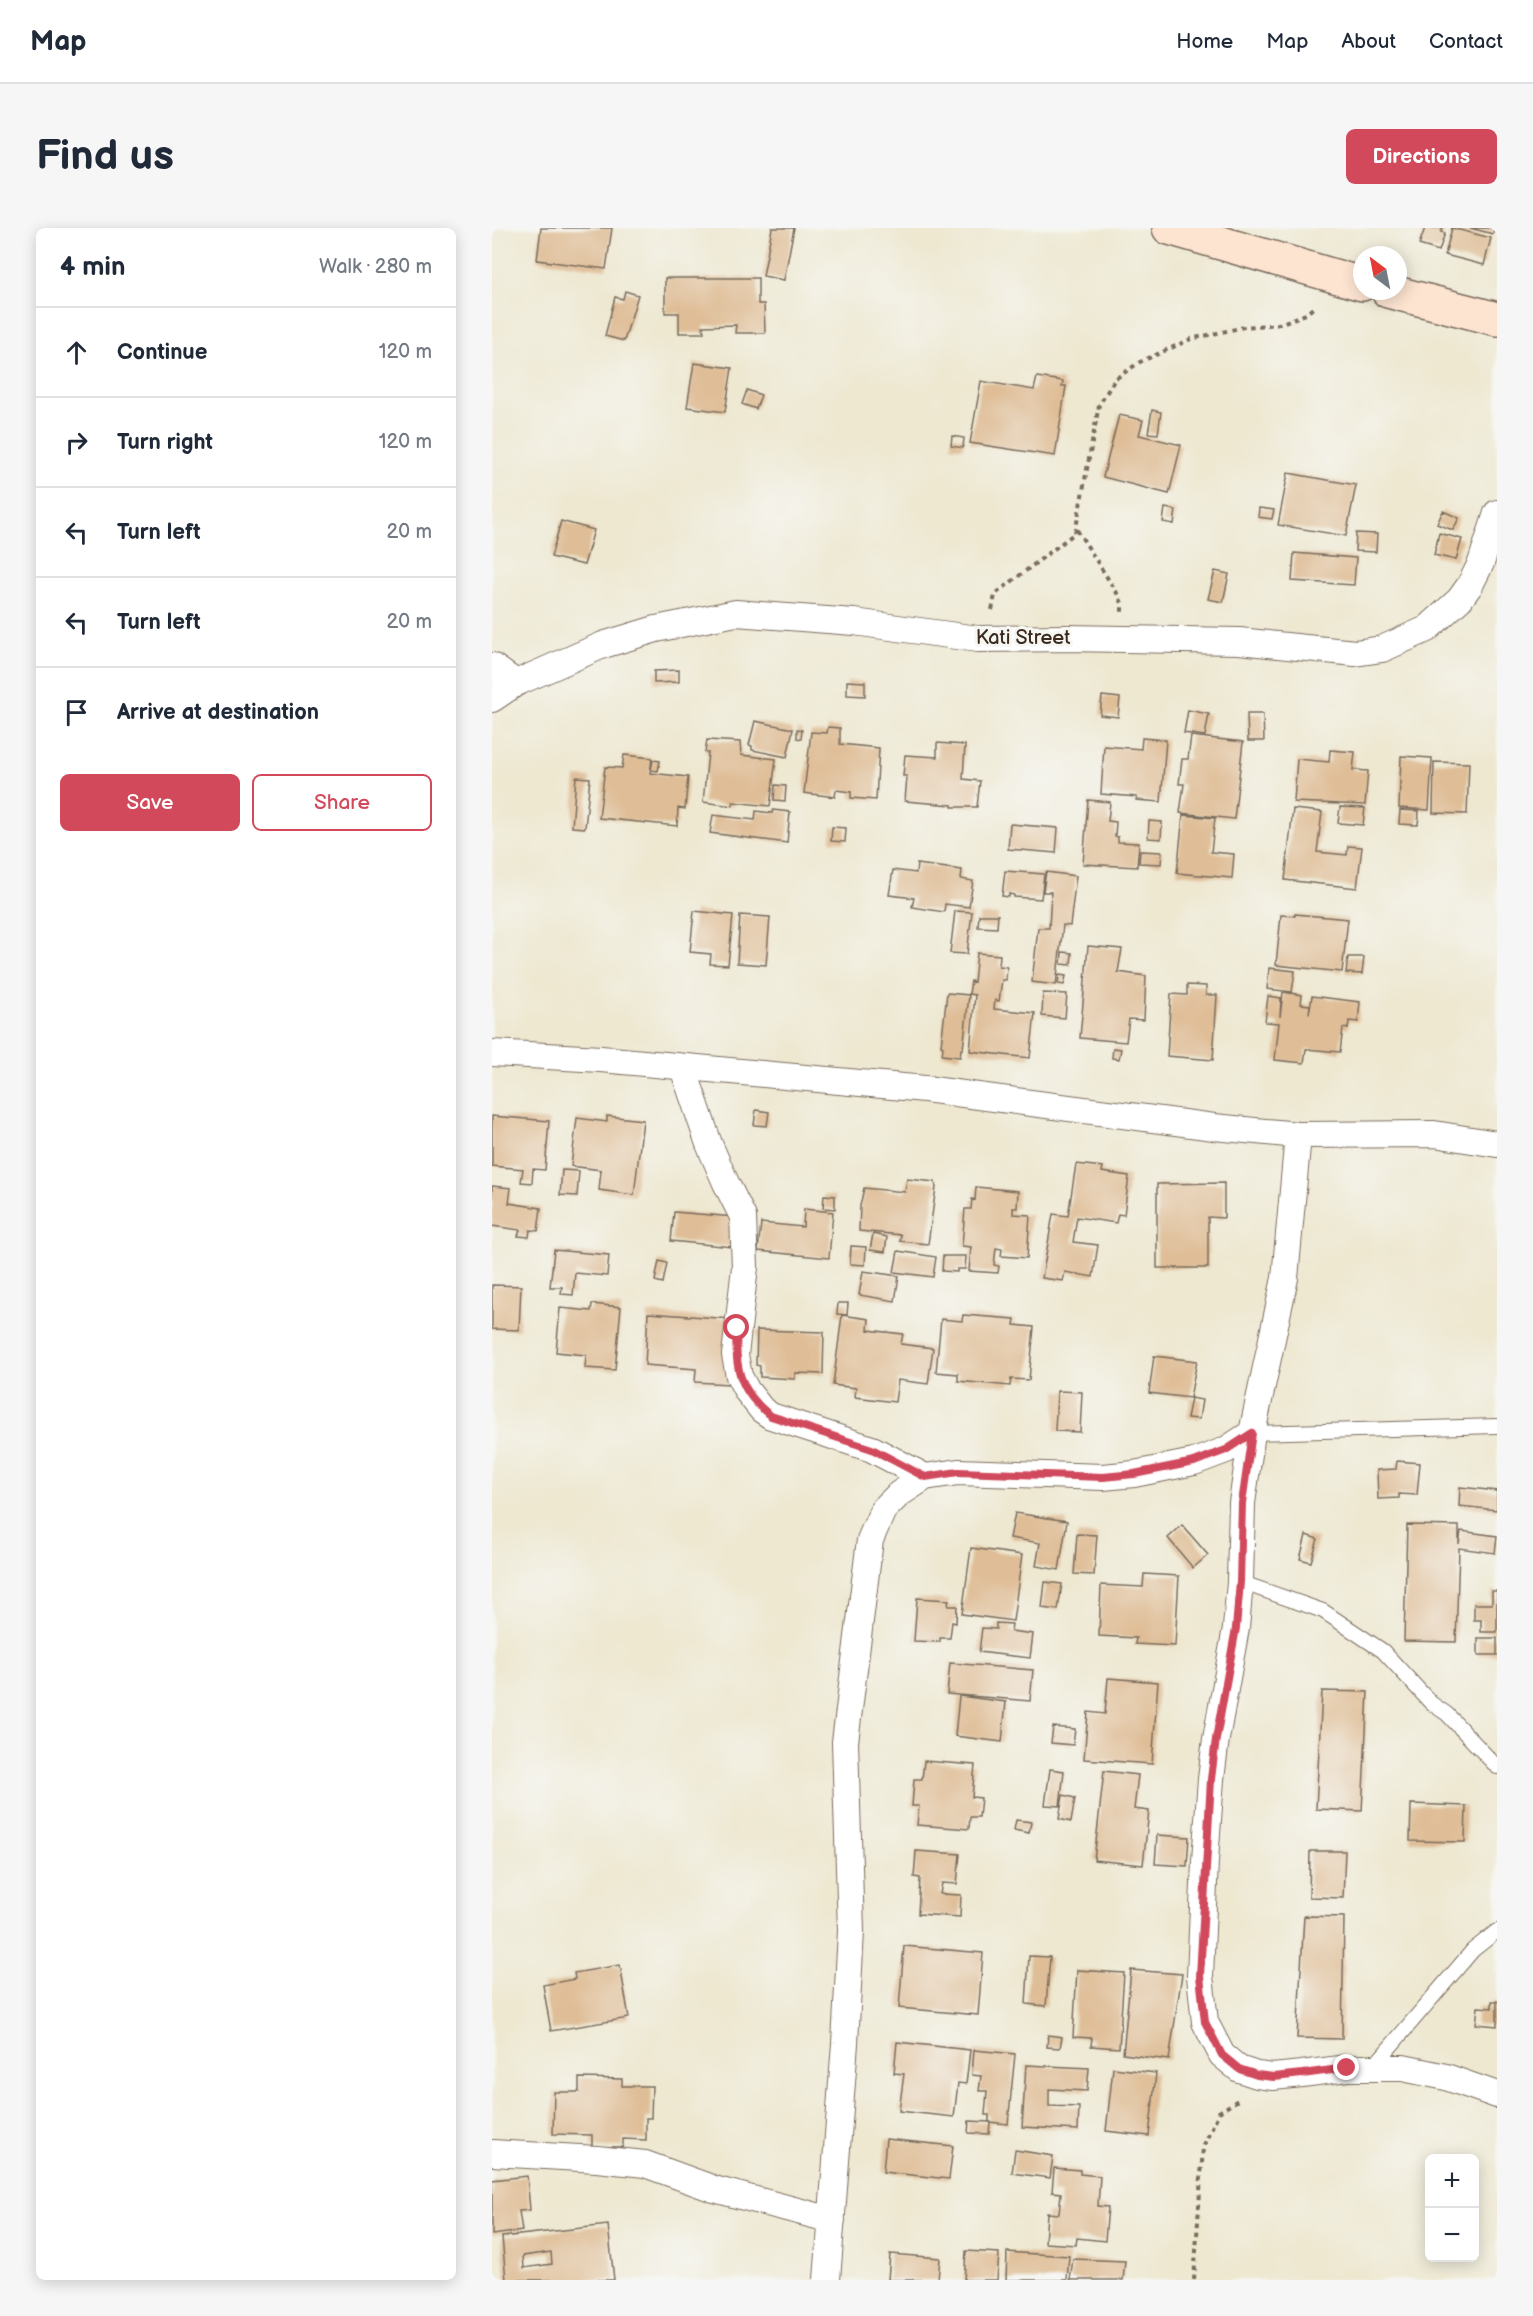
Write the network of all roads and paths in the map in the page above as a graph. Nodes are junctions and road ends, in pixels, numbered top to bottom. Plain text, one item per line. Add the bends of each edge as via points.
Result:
1 (1169, 228) edge
2 (1353, 281) edge
3 (1407, 296) edge
4 (1497, 319) edge
5 (1497, 513) edge
6 (1076, 530) junction
7 (978, 639) junction
8 (1118, 639) junction
9 (492, 666) edge
10 (516, 683) junction
11 (492, 699) edge
12 (492, 1053) edge
13 (683, 1068) junction
14 (1298, 1135) junction
15 (1497, 1144) edge
16 (1497, 1426) edge
17 (1252, 1433) junction
18 (925, 1477) junction
19 (1240, 1582) junction
20 (1497, 1767) edge
21 (1497, 1931) edge
22 (1373, 2067) junction
23 (1274, 2077) junction
24 (1497, 2095) edge
25 (492, 2153) edge
26 (832, 2220) junction
27 (827, 2280) edge
28 (1194, 2280) edge

1 - 2 street
2 - 6 path via 1306,314 1279,324 1191,339 1140,362 1115,379 1100,405
3 - 4 street
5 - 8 street, Kati Street via 1481,563 1460,599 1427,629 1382,649 1355,653 1239,641
6 - 7 path via 995,595 990,621
6 - 8 path via 1122,603
7 - 8 street, Kati Street
7 - 10 street, Kati Street via 855,622 736,614 656,629 603,645
9 - 10 street
10 - 11 street, Kati Street
12 - 13 street
13 - 14 street via 925,1089
13 - 18 street via 709,1144 743,1217 745,1267 735,1354 747,1391 771,1416 872,1449
14 - 15 street via 1434,1134
14 - 17 street via 1285,1278
16 - 17 lane
17 - 18 street via 1226,1450 1194,1462 1134,1474 1103,1477 958,1472
17 - 19 street via 1242,1503
18 - 26 street via 883,1510 870,1540 863,1593 845,1742 851,1931
19 - 20 lane via 1323,1611 1383,1651
19 - 23 street via 1211,1779 1200,1976 1205,2022 1222,2055 1239,2069
21 - 22 lane via 1473,1950
22 - 23 street
22 - 24 street via 1424,2072
23 - 28 path via 1219,2112 1203,2147
25 - 26 street via 645,2164 714,2189
26 - 27 street

